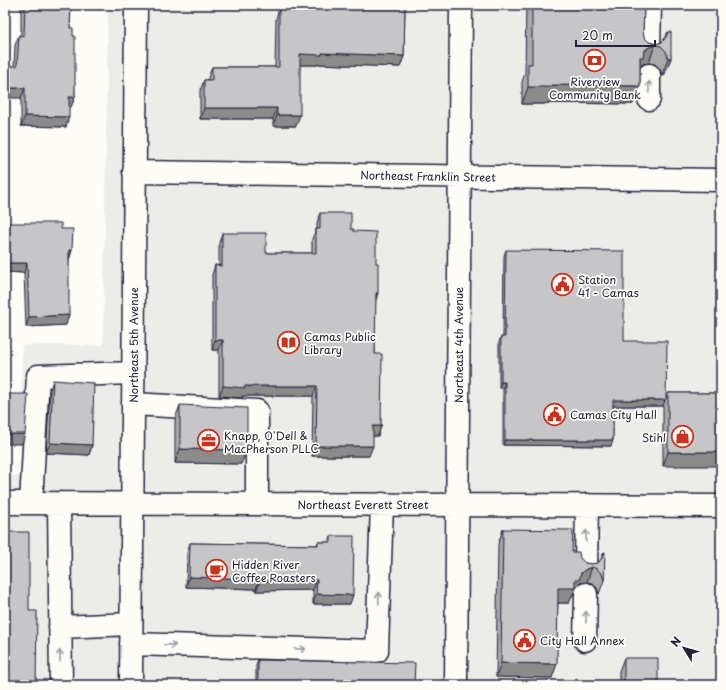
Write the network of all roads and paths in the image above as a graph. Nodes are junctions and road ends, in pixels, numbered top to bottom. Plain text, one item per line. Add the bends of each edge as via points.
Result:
1 (136, 5) edge
2 (461, 5) edge
3 (650, 5) edge
4 (649, 49) edge
5 (649, 75) dead end
6 (649, 99) dead end
7 (134, 172) junction
8 (459, 177) junction
9 (721, 180) edge
10 (133, 373) junction
11 (133, 404) junction
12 (5, 503) edge
13 (31, 503) junction
14 (59, 503) junction
15 (132, 504) junction
16 (257, 504) junction
17 (382, 504) junction
18 (457, 505) junction
19 (587, 505) junction
20 (721, 506) edge
21 (586, 566) edge
22 (586, 594) dead end
23 (60, 627) junction
24 (131, 634) junction
25 (586, 640) dead end
26 (61, 685) edge
27 (131, 685) edge
28 (456, 685) edge

1 - 7 street, Northeast 5th Avenue
2 - 8 street, Northeast 4th Avenue
3 - 4 street
6 -> 5 street
7 - 8 street, Northeast Franklin Street
7 - 10 street, Northeast 5th Avenue
8 - 9 street, Northeast Franklin Street
8 - 18 street, Northeast 4th Avenue
10 - 11 street, Northeast 5th Avenue
10 - 13 street via 38,376
11 - 15 street, Northeast 5th Avenue
11 - 16 street via 258,411
12 - 13 street, Northeast Everett Street
13 - 14 street, Northeast Everett Street
14 - 15 street, Northeast Everett Street
14 - 23 street
15 - 16 street, Northeast Everett Street
15 - 24 street, Northeast 5th Avenue
16 - 17 street, Northeast Everett Street
17 - 18 street, Northeast Everett Street
24 -> 17 street via 377,651
18 - 19 street, Northeast Everett Street
18 - 28 street, Northeast 4th Avenue
19 - 20 street, Northeast Everett Street
21 -> 19 street
25 -> 22 street
23 - 24 street
26 -> 23 street
24 - 27 street, Northeast 5th Avenue

